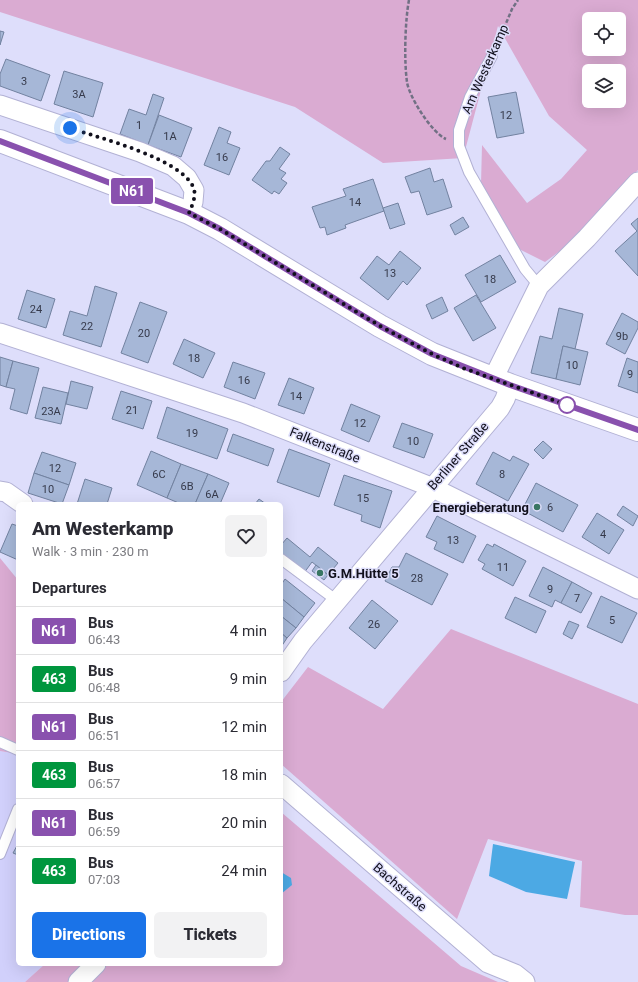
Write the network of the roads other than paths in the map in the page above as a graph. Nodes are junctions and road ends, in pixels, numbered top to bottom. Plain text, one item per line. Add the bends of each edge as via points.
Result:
1 (492, 56) road end
2 (0, 105) edge
3 (0, 141) edge
4 (638, 182) edge
5 (189, 213) junction
6 (539, 286) junction
7 (0, 332) edge
8 (501, 382) junction
9 (638, 430) edge
10 (431, 487) junction
11 (0, 491) edge
12 (20, 502) edge
13 (283, 560) edge
14 (638, 588) edge
15 (336, 600) junction
16 (283, 669) edge
17 (0, 742) edge
18 (16, 749) edge
19 (283, 786) edge
20 (16, 814) edge
21 (0, 854) edge
22 (94, 966) edge
23 (78, 982) edge
24 (525, 982) edge

1 - 6 lane, Am Westerkamp via 470,97 459,130 459,146 469,172 525,269
2 - 5 street via 140,152 173,166 194,190
3 - 5 main road
4 - 6 street
5 - 8 main road via 220,229 380,326 432,354
6 - 8 street
7 - 10 street, Falkenstraße via 243,413
8 - 9 main road
8 - 10 street, Berliner Straße via 505,399 500,408
10 - 14 street, Falkenstraße
10 - 15 street, Berliner Straße
11 - 12 street
13 - 15 lane
15 - 16 street, Berliner Straße
17 - 18 lane
19 - 24 street, Bachstraße via 488,963 515,974
20 - 21 lane
22 - 23 street

